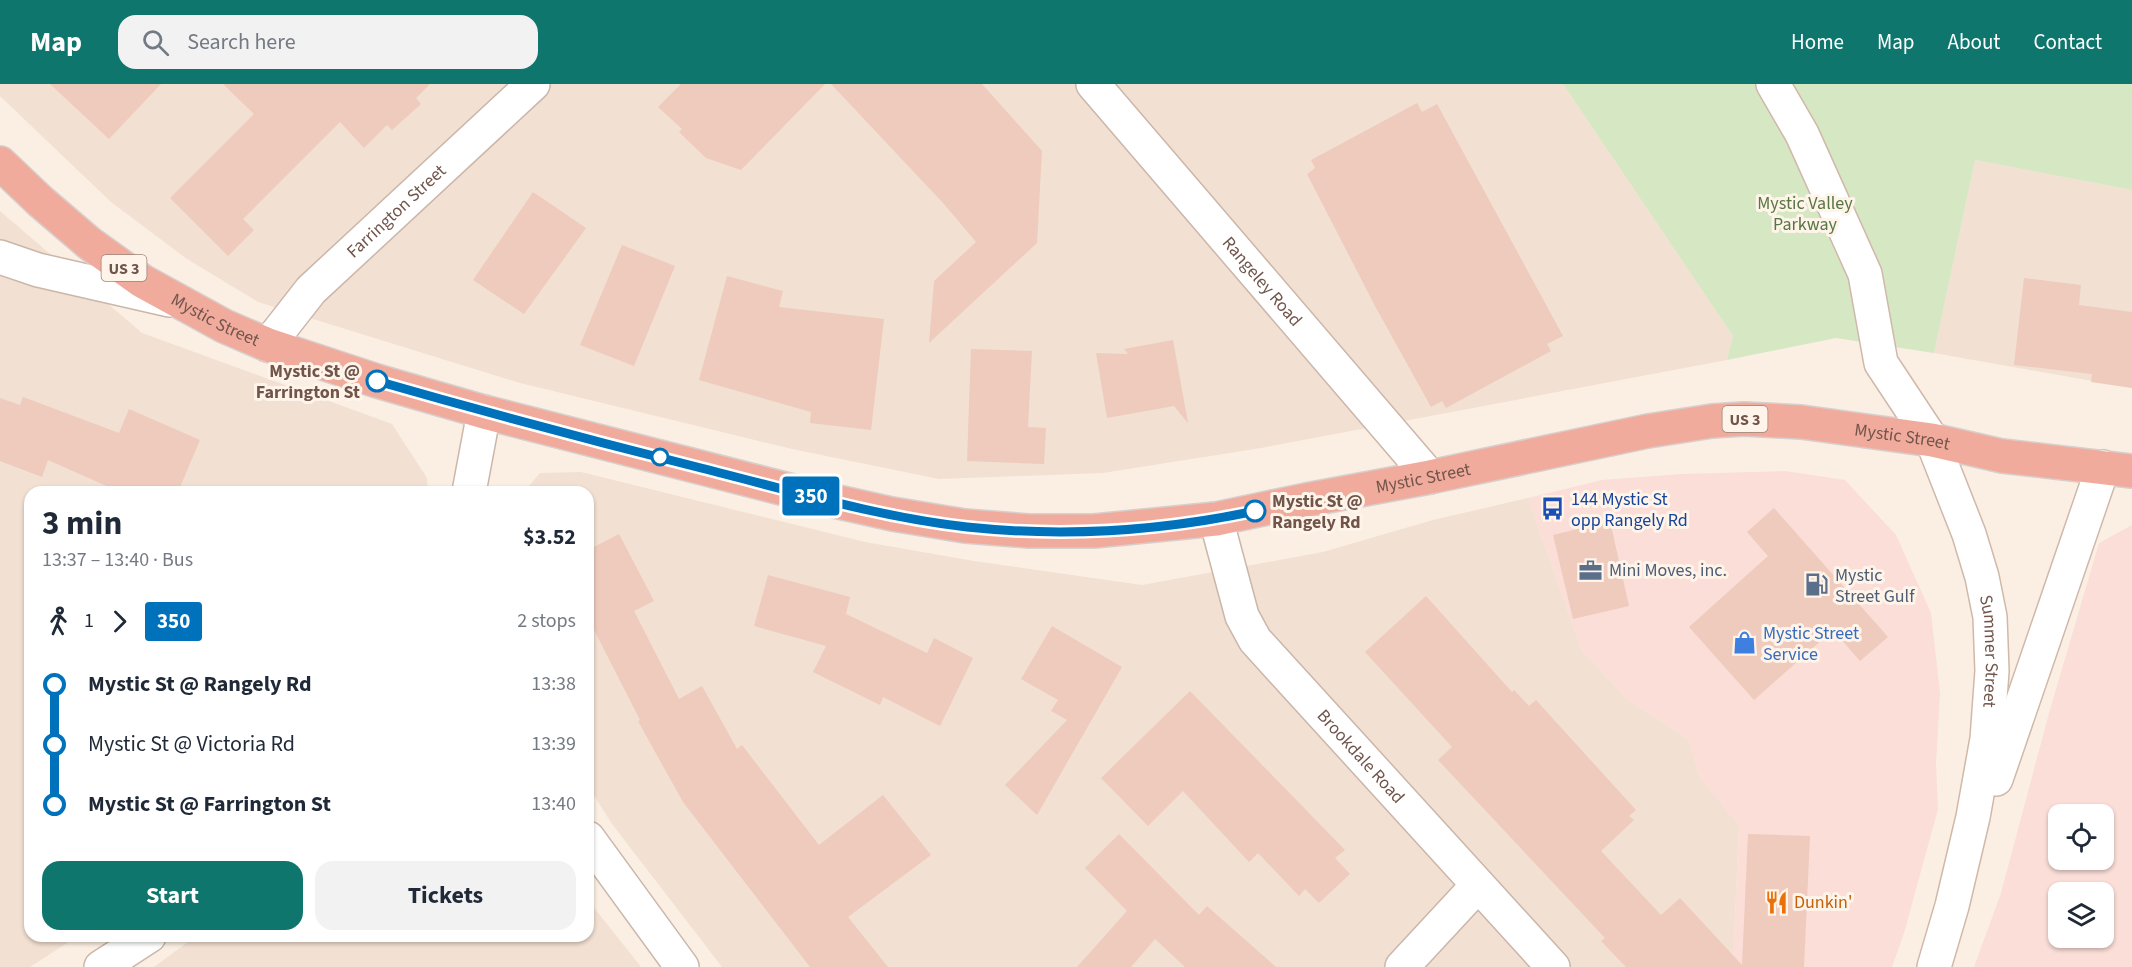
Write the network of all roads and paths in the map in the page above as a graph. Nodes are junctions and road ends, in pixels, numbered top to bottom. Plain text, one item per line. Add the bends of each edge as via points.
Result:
1 (533, 84) edge
2 (1093, 84) edge
3 (1773, 84) edge
4 (0, 163) edge
5 (0, 257) edge
6 (183, 304) junction
7 (268, 345) junction
8 (484, 412) junction
9 (1932, 440) junction
10 (2117, 469) edge
11 (1430, 477) junction
12 (470, 486) edge
13 (1216, 519) junction
14 (594, 846) edge
15 (1478, 885) junction
16 (1952, 906) junction
17 (140, 942) edge
18 (101, 967) edge
19 (682, 967) edge
20 (1402, 967) edge
21 (1553, 967) edge
22 (1935, 967) edge

1 - 7 street, Farrington Street via 311,290
2 - 11 street, Rangeley Road
3 - 9 street via 1802,134 1865,274 1881,363
4 - 6 highway, Mystic Street / US 3 via 89,243 142,281
5 - 6 street via 38,270
6 - 7 highway, Mystic Street / US 3
7 - 8 highway, Mystic Street / US 3
8 - 12 street
8 - 13 highway, Mystic Street / US 3 via 816,497 965,526 1094,531
9 - 10 highway, Mystic Street / US 3 via 2002,456
9 - 11 highway, Mystic Street / US 3 via 1801,422 1733,419 1648,430
9 - 16 street, Summer Street via 1964,518 1990,617 1992,672 1987,740
10 - 16 street, Summer Street
11 - 13 highway, Mystic Street / US 3
13 - 15 street, Brookdale Road via 1242,616 1255,640
14 - 19 street
15 - 20 street
15 - 21 street, Brookdale Road
16 - 22 street, Summer Street
17 - 18 street

